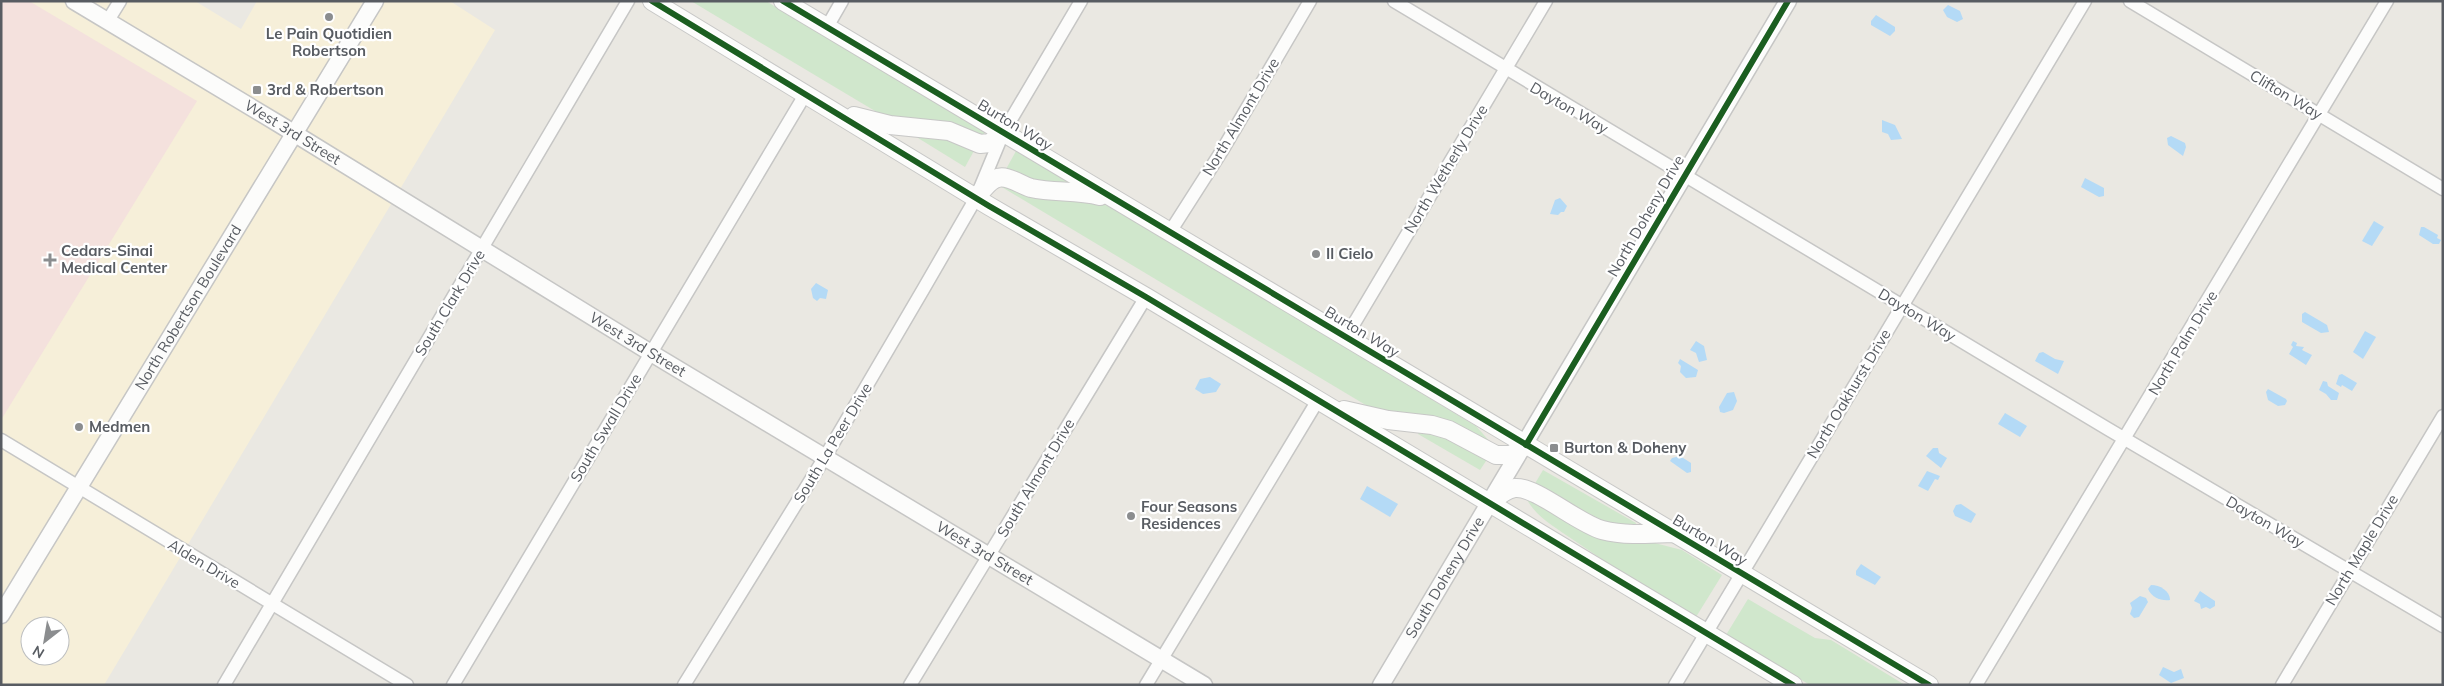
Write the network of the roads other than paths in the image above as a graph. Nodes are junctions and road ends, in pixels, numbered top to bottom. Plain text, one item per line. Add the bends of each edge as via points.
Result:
1 (74, 1) edge
2 (120, 1) edge
3 (375, 1) edge
4 (628, 1) edge
5 (652, 1) edge
6 (783, 1) edge
7 (842, 1) edge
8 (1081, 1) edge
9 (1310, 1) edge
10 (1394, 1) edge
11 (1546, 1) edge
12 (1788, 1) edge
13 (2085, 1) edge
14 (2130, 1) edge
15 (2387, 1) edge
16 (108, 22) junction
17 (826, 27) junction
18 (1505, 70) junction
19 (806, 94) junction
20 (837, 112) junction
21 (2319, 115) junction
22 (1003, 133) junction
23 (296, 134) junction
24 (1684, 175) junction
25 (2443, 189) edge
26 (976, 198) junction
27 (1118, 201) junction
28 (1170, 232) junction
29 (483, 248) junction
30 (1146, 297) junction
31 (1902, 305) junction
32 (1346, 337) junction
33 (651, 353) junction
34 (1323, 403) junction
35 (2443, 416) edge
36 (2126, 439) junction
37 (1, 440) edge
38 (1526, 445) junction
39 (826, 457) junction
40 (79, 488) junction
41 (1489, 504) junction
42 (1675, 534) junction
43 (989, 555) junction
44 (2350, 571) junction
45 (1742, 573) junction
46 (272, 605) junction
47 (1, 614) edge
48 (2443, 626) edge
49 (1706, 632) junction
50 (1162, 659) junction
51 (224, 685) edge
52 (407, 685) edge
53 (453, 685) edge
54 (684, 685) edge
55 (910, 685) edge
56 (1146, 685) edge
57 (1204, 685) edge
58 (1381, 685) edge
59 (1675, 685) edge
60 (1794, 685) edge
61 (1929, 685) edge
62 (1976, 685) edge
63 (2282, 685) edge

1 - 16 street, West 3rd Street
2 - 16 street
3 - 23 street, North Robertson Boulevard
4 - 29 street, South Clark Drive
5 - 19 main road
6 - 17 main road, Burton Way
7 - 17 street
8 - 22 street, South La Peer Drive
9 - 28 street, North Almont Drive
10 - 18 street, Dayton Way
11 - 18 street, North Wetherly Drive
12 - 24 street, North Doheny Drive
13 - 31 street, North Oakhurst Drive
14 - 21 street, Clifton Way
15 - 21 street, North Palm Drive
16 - 23 street, West 3rd Street
17 - 22 main road, Burton Way
18 - 24 street, Dayton Way
18 - 32 street, North Wetherly Drive
19 - 20 main road
19 - 33 street, South Swall Drive
20 - 22 main road via 890,126 949,131 980,144 990,143
20 - 26 main road
21 - 25 street, Clifton Way
21 - 36 street, North Palm Drive
22 - 26 street, South La Peer Drive
22 - 27 main road, Burton Way
23 - 29 street, West 3rd Street
23 - 40 street, North Robertson Boulevard
24 - 31 street, Dayton Way
24 - 38 street, North Doheny Drive
26 - 27 main road via 994,179 1003,177 1030,188 1082,192
26 - 30 main road
26 - 39 street, South La Peer Drive
27 - 28 main road, Burton Way
28 - 32 main road, Burton Way
29 - 33 street, West 3rd Street
29 - 46 street, South Clark Drive
30 - 34 main road
30 - 43 street, South Almont Drive
31 - 36 street, Dayton Way
31 - 45 street, North Oakhurst Drive
32 - 38 main road, Burton Way
33 - 39 street, West 3rd Street
33 - 53 street, South Swall Drive
34 - 38 main road via 1388,420 1449,430 1496,455 1510,455
34 - 41 main road
34 - 50 street
35 - 44 street, North Maple Drive
36 - 44 street, Dayton Way
36 - 62 street, North Palm Drive
37 - 40 street, Alden Drive
38 - 41 street, South Doheny Drive
38 - 42 main road, Burton Way
39 - 43 street, West 3rd Street
39 - 54 street, South La Peer Drive
40 - 46 street, Alden Drive
40 - 47 street, North Robertson Boulevard
41 - 42 main road via 1505,491 1522,488 1582,522 1603,530
41 - 49 main road
41 - 58 street, South Doheny Drive
42 - 45 main road, Burton Way
43 - 50 street, West 3rd Street
43 - 55 street, South Almont Drive
44 - 48 street, Dayton Way
44 - 63 street, North Maple Drive
45 - 49 street, North Oakhurst Drive
45 - 61 main road, Burton Way
46 - 51 street, South Clark Drive
46 - 52 street, Alden Drive
49 - 59 street, North Oakhurst Drive
49 - 60 main road
50 - 56 street
50 - 57 street, West 3rd Street

